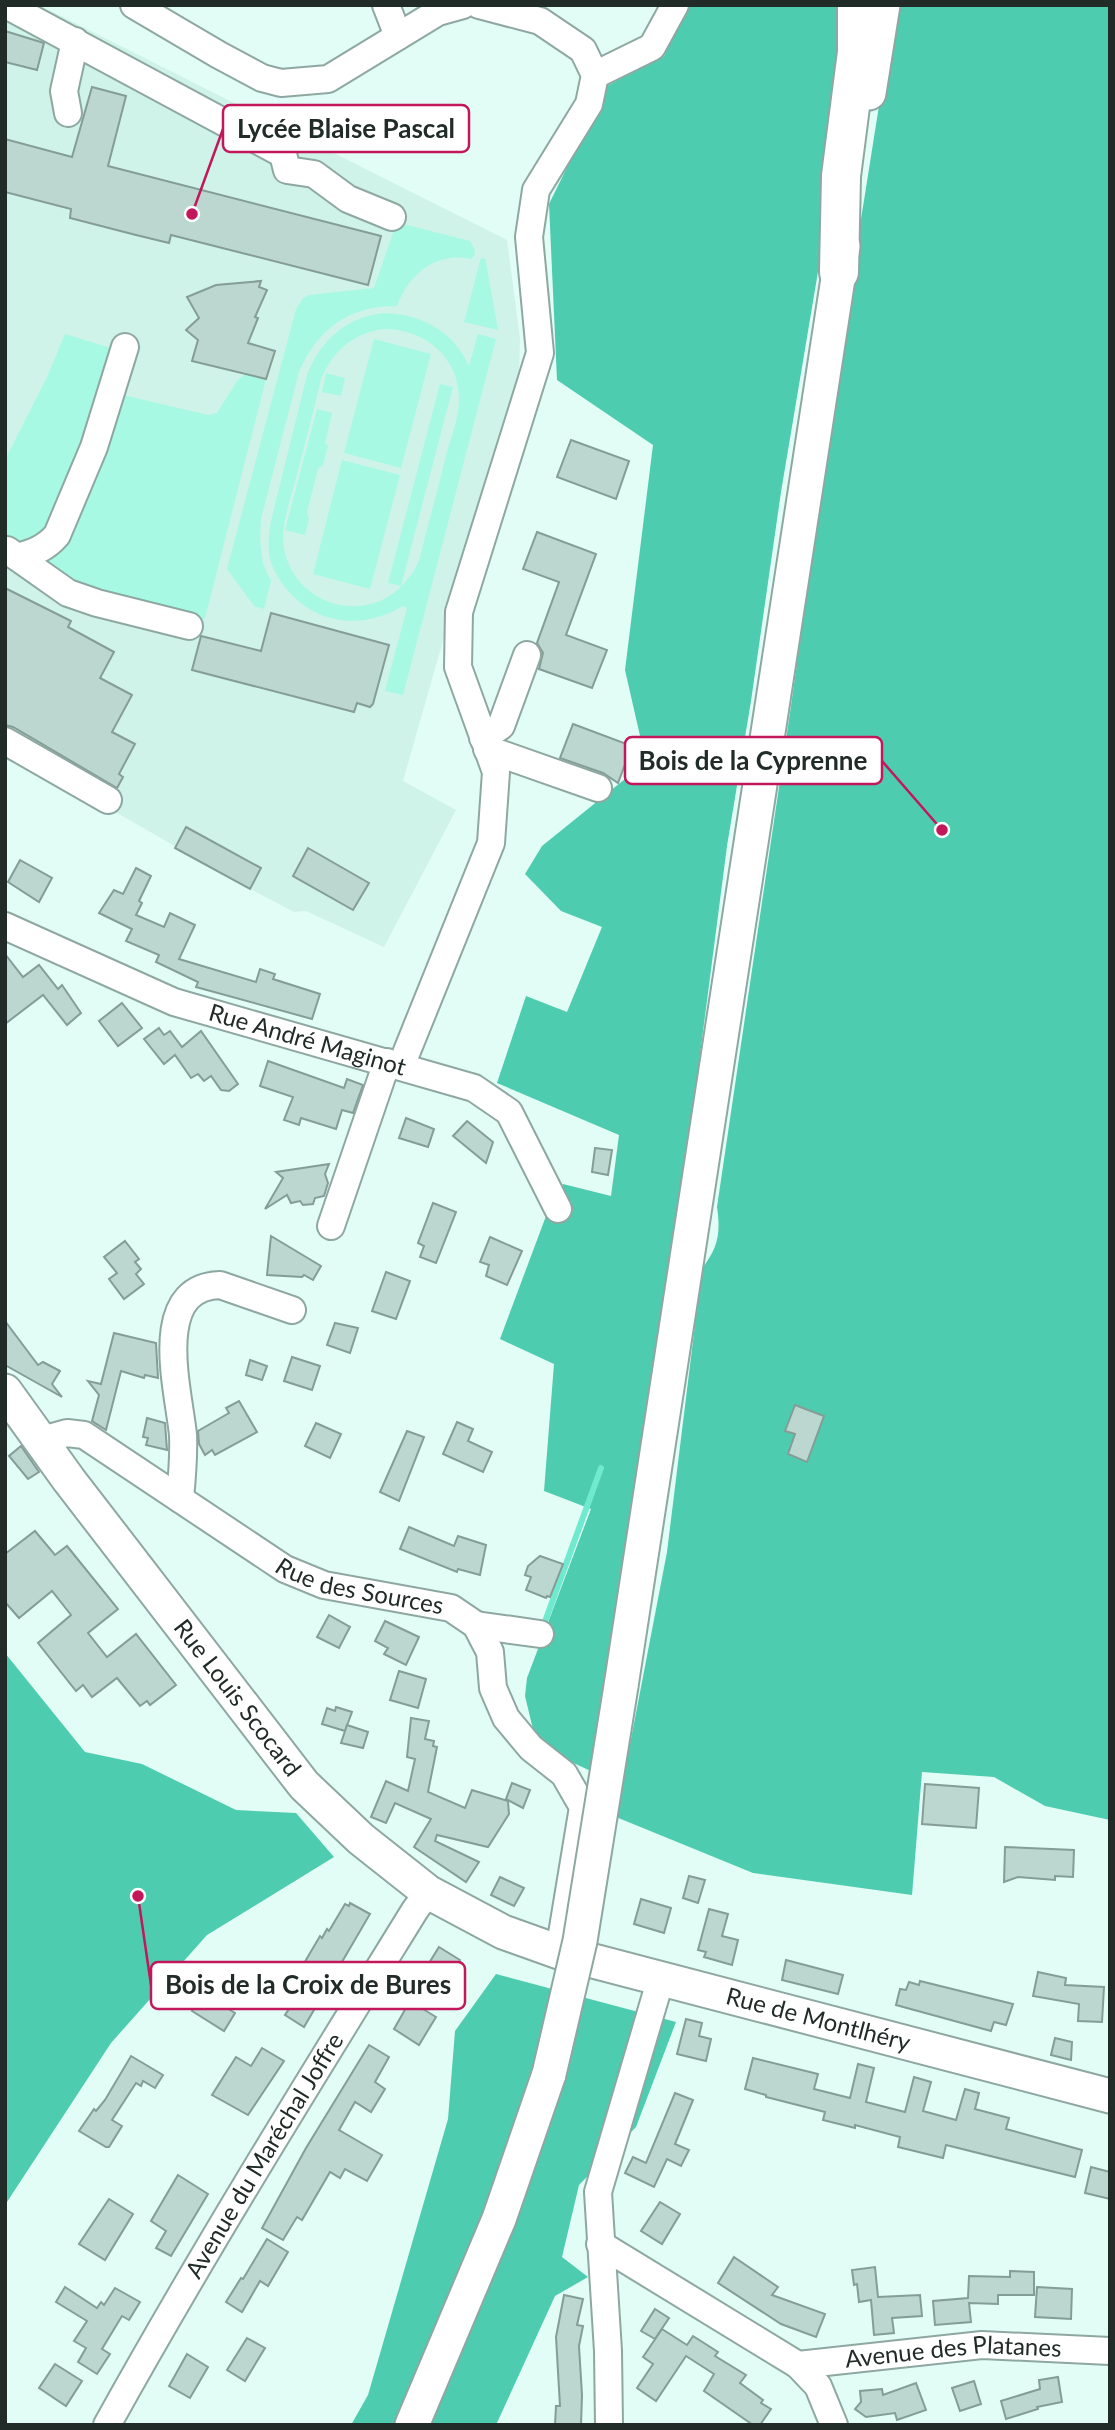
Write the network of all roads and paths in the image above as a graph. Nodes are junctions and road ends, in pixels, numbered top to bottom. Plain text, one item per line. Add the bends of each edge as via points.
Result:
1 (6, 5) edge
2 (134, 5) edge
3 (386, 5) edge
4 (463, 5) edge
5 (479, 5) edge
6 (675, 5) edge
7 (857, 5) edge
8 (883, 5) edge
9 (398, 36) junction
10 (75, 41) junction
11 (595, 75) junction
12 (68, 113) dead end
13 (392, 217) dead end
14 (839, 272) junction
15 (125, 347) dead end
16 (11, 553) edge
17 (190, 626) dead end
18 (527, 655) dead end
19 (5, 741) edge
20 (485, 743) junction
21 (598, 788) dead end
22 (108, 800) dead end
23 (5, 926) edge
24 (394, 1064) junction
25 (558, 1209) dead end
26 (331, 1226) dead end
27 (292, 1310) dead end
28 (10, 1405) edge
29 (42, 1440) junction
30 (180, 1499) junction
31 (475, 1625) junction
32 (540, 1634) dead end
33 (428, 1892) junction
34 (527, 1941) joint
35 (559, 1952) junction
36 (661, 1978) junction
37 (1110, 2096) edge
38 (600, 2244) junction
39 (1110, 2351) edge
40 (798, 2365) junction
41 (107, 2425) edge
42 (412, 2425) edge
43 (609, 2425) edge
44 (834, 2425) edge

1 - 10 street
2 - 9 street via 262,78 281,83 328,79
3 - 9 street
4 - 9 street via 438,12
5 - 11 street via 540,21 583,50
6 - 11 street via 652,47
7 - 14 highway via 857,52 841,177
8 - 14 main road
10 - 12 street via 64,91
10 - 13 street via 282,154 287,170 314,174 348,199
11 - 20 street via 589,104 536,190 529,237 540,353 459,612 458,667
14 - 42 main road, bridge via 580,1941 550,2074 499,2218
15 - 16 street via 94,447 57,535 34,552
16 - 17 street via 68,593
18 - 20 street via 501,726
19 - 22 street
20 - 21 street
20 - 24 street via 496,772 491,843
23 - 24 street, Rue André Maginot via 174,1002
24 - 25 street, Rue André Maginot via 474,1088 509,1112
24 - 26 street
27 - 30 street via 220,1284 190,1294 172,1342 183,1436
28 - 29 main road, Rue Louis Scocard
29 - 30 street, Rue des Sources via 67,1433 84,1435
29 - 33 main road, Rue Louis Scocard via 304,1785 361,1839
30 - 31 street, Rue des Sources via 285,1569 324,1585 451,1608
31 - 32 street
31 - 35 street, Rue des Sources via 490,1652 493,1688 506,1718 531,1748 564,1774 583,1807
33 - 34 main road, Rue Louis Scocard
33 - 41 street, Avenue du Maréchal Joffre via 316,2070
34 - 35 main road, Rue de Montlhéry
35 - 36 main road, Rue de Montlhéry
36 - 37 main road, Rue de Montlhéry
36 - 38 street via 598,2192
38 - 40 street
38 - 43 street
39 - 40 street, Avenue des Platanes via 982,2346
40 - 44 street via 818,2386

